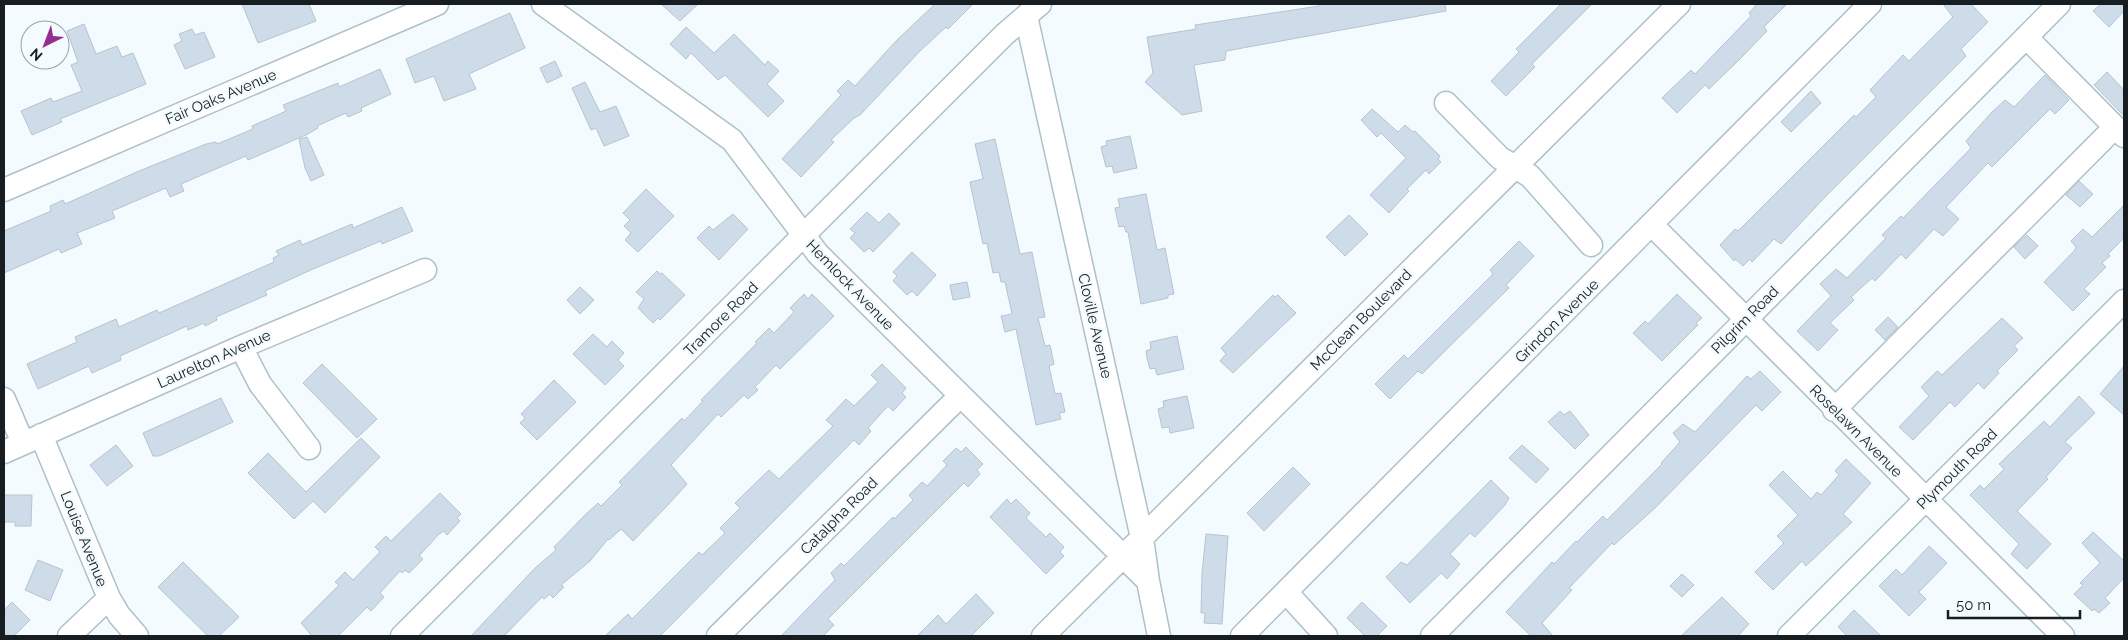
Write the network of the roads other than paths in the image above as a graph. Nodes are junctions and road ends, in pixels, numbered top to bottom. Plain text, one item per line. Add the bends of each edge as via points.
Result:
1 (437, 4) edge
2 (543, 4) edge
3 (1679, 4) edge
4 (1870, 4) edge
5 (2059, 4) edge
6 (1033, 10) edge
7 (2026, 37) junction
8 (1446, 103) dead end
9 (2120, 132) edge
10 (1514, 166) junction
11 (4, 190) edge
12 (1652, 225) junction
13 (804, 237) junction
14 (1591, 245) dead end
15 (425, 270) dead end
16 (2124, 301) edge
17 (1745, 320) junction
18 (241, 347) junction
19 (960, 396) junction
20 (4, 399) edge
21 (1834, 410) junction
22 (23, 443) edge
23 (309, 448) dead end
24 (1926, 500) junction
25 (1142, 538) junction
26 (1122, 557) junction
27 (1148, 581) junction
28 (1287, 593) junction
29 (109, 598) junction
30 (69, 636) edge
31 (137, 636) edge
32 (402, 636) edge
33 (718, 636) edge
34 (1043, 636) edge
35 (1159, 636) edge
36 (1242, 636) edge
37 (1326, 636) edge
38 (1432, 636) edge
39 (1789, 636) edge
40 (2062, 636) edge

1 - 11 street, Fair Oaks Avenue
2 - 13 street, Hemlock Avenue via 732,140
3 - 10 street, McClean Boulevard
4 - 12 street, Grindon Avenue
5 - 7 street, Pilgrim Road
6 - 13 street, Tramore Road via 1005,34
6 - 25 street, Cloville Avenue
7 - 9 street
7 - 17 street, Pilgrim Road
8 - 10 street via 1500,158
9 - 21 street
10 - 14 street via 1530,176
10 - 25 street, McClean Boulevard
12 - 17 street, Roselawn Avenue
12 - 28 street, Grindon Avenue
13 - 19 street, Hemlock Avenue
13 - 32 street, Tramore Road
15 - 18 street, Laurelton Avenue
16 - 24 street, Plymouth Road
17 - 21 street, Roselawn Avenue
17 - 38 street, Pilgrim Road
18 - 22 street, Laurelton Avenue
18 - 23 street via 260,384
19 - 26 street, Hemlock Avenue
19 - 33 street, Catalpha Road
20 - 22 street, Louise Avenue
21 - 24 street, Roselawn Avenue
22 - 29 street, Louise Avenue
24 - 39 street, Plymouth Road
24 - 40 street, Roselawn Avenue
25 - 26 street, McClean Boulevard
25 - 27 street, Cloville Avenue
26 - 27 street, Hemlock Avenue
26 - 34 street, McClean Boulevard
27 - 35 street, Cloville Avenue
28 - 36 street, Grindon Avenue
28 - 37 street
29 - 30 street
29 - 31 street, Louise Avenue

